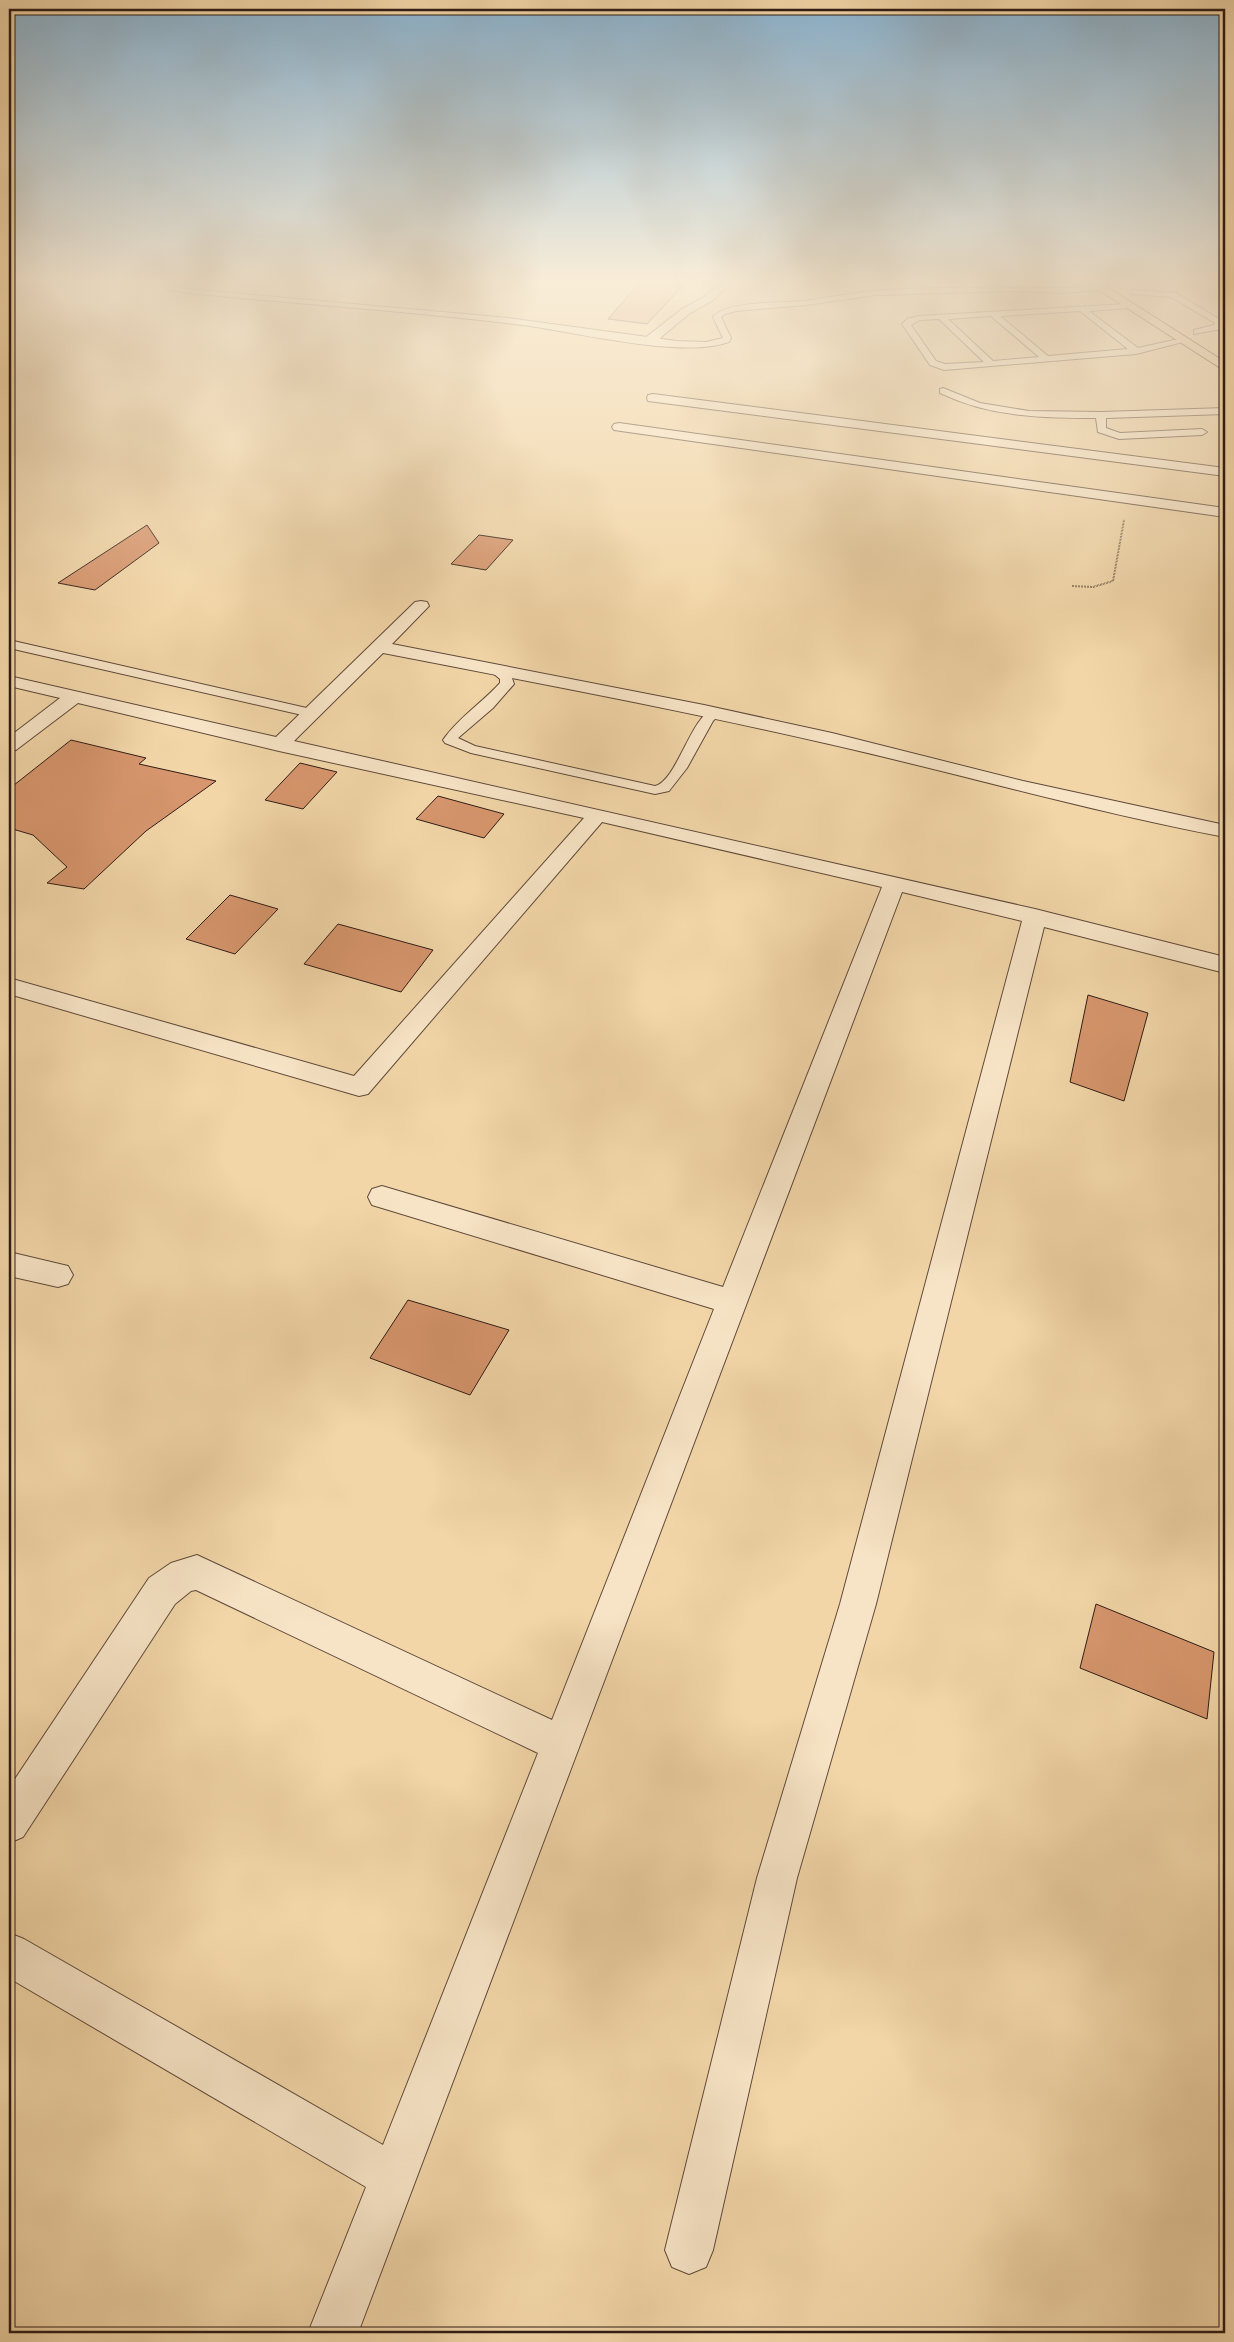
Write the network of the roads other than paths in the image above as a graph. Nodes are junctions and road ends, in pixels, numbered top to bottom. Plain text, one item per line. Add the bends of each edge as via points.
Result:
1 (947, 392) edge
2 (653, 398) dead end
3 (1225, 411) edge
4 (1101, 415) junction
5 (620, 427) dead end
6 (1202, 432) dead end
7 (1225, 472) edge
8 (1225, 513) edge
9 (421, 606) dead end
10 (9, 644) edge
11 (380, 647) junction
12 (495, 669) junction
13 (9, 681) edge
14 (74, 697) junction
15 (311, 713) junction
16 (714, 713) junction
17 (279, 745) junction
18 (9, 746) edge
19 (596, 817) junction
20 (1225, 831) edge
21 (894, 884) junction
22 (1035, 916) junction
23 (1225, 964) edge
24 (9, 986) edge
25 (382, 1197) dead end
26 (9, 1264) edge
27 (58, 1276) dead end
28 (732, 1302) junction
29 (561, 1744) junction
30 (9, 1823) edge
31 (9, 1954) edge
32 (393, 2177) junction
33 (689, 2250) dead end
34 (333, 2333) edge

1 - 4 lane via 974,406 997,410 1034,415
2 - 7 street
3 - 4 lane
4 - 6 lane via 1101,430 1118,436
5 - 8 street
9 - 11 street
10 - 15 lane
11 - 12 street
11 - 15 street
12 - 16 street
12 - 16 lane via 506,678 507,684 450,740 471,749 654,790 664,788 680,768 707,719
13 - 14 street
14 - 17 street
14 - 18 street
15 - 17 street
16 - 20 street via 1023,787
17 - 19 street
19 - 21 street
19 - 24 street via 359,1087
21 - 22 street
21 - 28 street
22 - 23 street
22 - 33 street via 858,1604 777,1878
25 - 28 street
26 - 27 street
28 - 29 street
29 - 30 street via 197,1572 183,1575 162,1591
29 - 32 street
31 - 32 street
32 - 34 street

